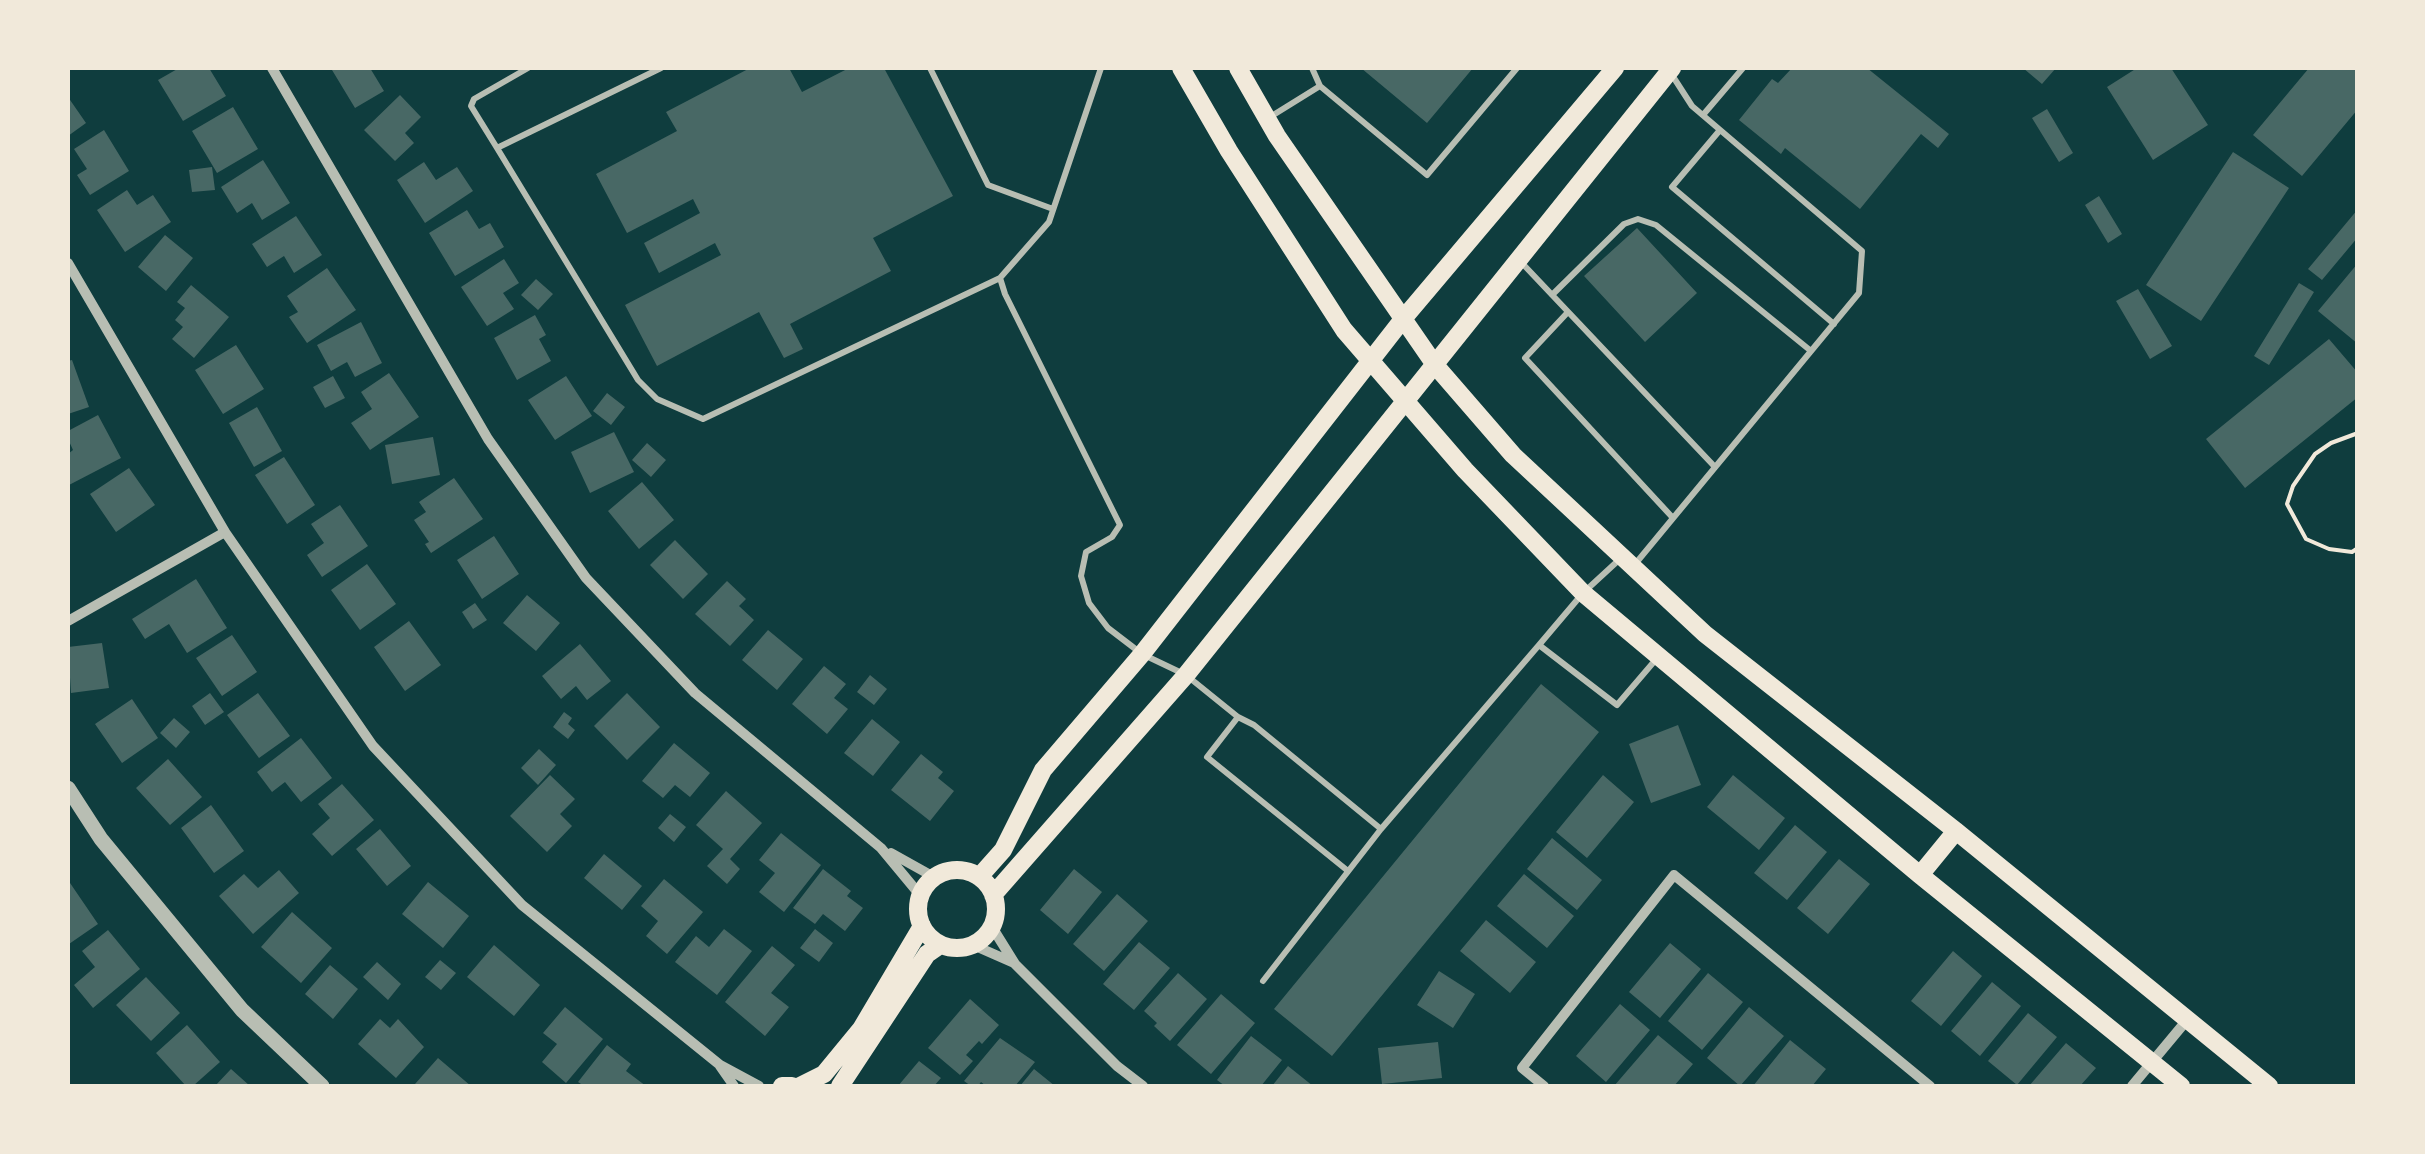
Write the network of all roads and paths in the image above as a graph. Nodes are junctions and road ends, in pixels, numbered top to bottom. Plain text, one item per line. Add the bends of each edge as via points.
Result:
1 (272, 68) edge
2 (528, 68) edge
3 (661, 68) edge
4 (930, 68) edge
5 (1101, 68) edge
6 (1181, 68) edge
7 (1238, 68) edge
8 (1312, 68) edge
9 (1517, 68) edge
10 (1615, 68) edge
11 (1743, 68) edge
12 (1669, 69) edge
13 (1320, 86) junction
14 (1703, 116) junction
15 (1267, 119) junction
16 (1720, 130) junction
17 (497, 148) junction
18 (1053, 209) junction
19 (1518, 260) junction
20 (68, 263) edge
21 (1000, 278) junction
22 (1552, 296) junction
23 (1568, 312) junction
24 (1403, 319) junction
25 (1834, 324) junction
26 (1811, 351) junction
27 (1371, 360) junction
28 (1435, 364) junction
29 (1405, 400) junction
30 (2358, 433) edge
31 (1715, 467) junction
32 (1673, 518) junction
33 (225, 532) junction
34 (2358, 548) edge
35 (1626, 563) junction
36 (1583, 593) junction
37 (68, 621) edge
38 (1539, 645) junction
39 (1142, 654) junction
40 (1659, 656) junction
41 (1186, 675) junction
42 (1238, 718) junction
43 (68, 788) edge
44 (1381, 829) junction
45 (1956, 831) junction
46 (881, 848) junction
47 (1348, 871) junction
48 (1920, 874) junction
49 (934, 877) junction
50 (979, 877) junction
51 (993, 894) junction
52 (920, 895) junction
53 (922, 926) junction
54 (992, 927) junction
55 (940, 945) junction
56 (973, 945) junction
57 (1015, 964) junction
58 (1263, 981) dead end
59 (2187, 1020) junction
60 (2152, 1062) junction
61 (720, 1065) junction
62 (322, 1086) edge
63 (734, 1086) edge
64 (759, 1086) edge
65 (782, 1086) edge
66 (792, 1086) edge
67 (800, 1086) edge
68 (840, 1086) edge
69 (1143, 1086) edge
70 (1544, 1086) edge
71 (1930, 1086) edge
72 (2132, 1086) edge
73 (2182, 1086) edge
74 (2269, 1086) edge

1 - 46 street via 488,439 586,578 695,693
2 - 17 lane via 471,106
3 - 17 lane
4 - 18 lane via 988,185
5 - 18 lane
6 - 27 main road via 1344,330
7 - 15 main road
8 - 13 lane
9 - 13 lane via 1427,176
10 - 24 main road
11 - 14 lane
12 - 14 lane
12 - 19 main road
13 - 15 lane
14 - 16 lane
15 - 24 main road
16 - 25 lane via 1862,251 1859,294
16 - 25 lane via 1672,187
17 - 21 lane via 638,380 657,398 704,419
18 - 21 lane
19 - 22 lane
19 - 28 main road
20 - 33 street
21 - 39 lane via 1120,525 1086,552 1081,576 1089,603
22 - 23 lane
22 - 26 lane via 1638,218 1656,225
23 - 31 lane
23 - 32 lane via 1525,358
24 - 27 main road
24 - 28 main road
25 - 26 lane
26 - 31 lane
27 - 29 main road
27 - 39 main road
28 - 29 main road
28 - 35 main road via 1514,455
29 - 36 main road
29 - 41 main road
30 - 34 path via 2315,454 2287,504 2306,540 2329,549
31 - 32 lane
32 - 35 lane
33 - 37 street
33 - 61 street via 373,746 522,905
35 - 36 lane
35 - 45 main road via 1704,634
36 - 38 lane
36 - 40 main road
38 - 40 lane via 1617,705
38 - 44 lane
39 - 41 lane
39 - 50 main road via 1044,770 1004,850
40 - 48 main road
41 - 42 lane
41 - 51 main road
42 - 44 lane
42 - 47 lane via 1207,757
43 - 62 street via 242,1010
44 - 47 lane
45 - 48 main road
45 - 59 main road
46 - 49 street
46 - 52 street
47 - 58 lane
48 - 60 main road
49 - 50 main road via 956,870
49 - 52 main road
50 - 51 main road
51 - 54 main road
52 - 53 main road
53 - 55 main road
53 - 67 main road via 861,1030 824,1074
54 - 56 main road
54 - 57 street
55 - 56 main road
55 - 68 main road via 927,954
56 - 57 street
57 - 69 street
59 - 60 street
59 - 74 main road
60 - 72 street
60 - 73 main road
61 - 63 street
61 - 64 street
65 - 66 main road
70 - 71 street via 1522,1068 1674,875

